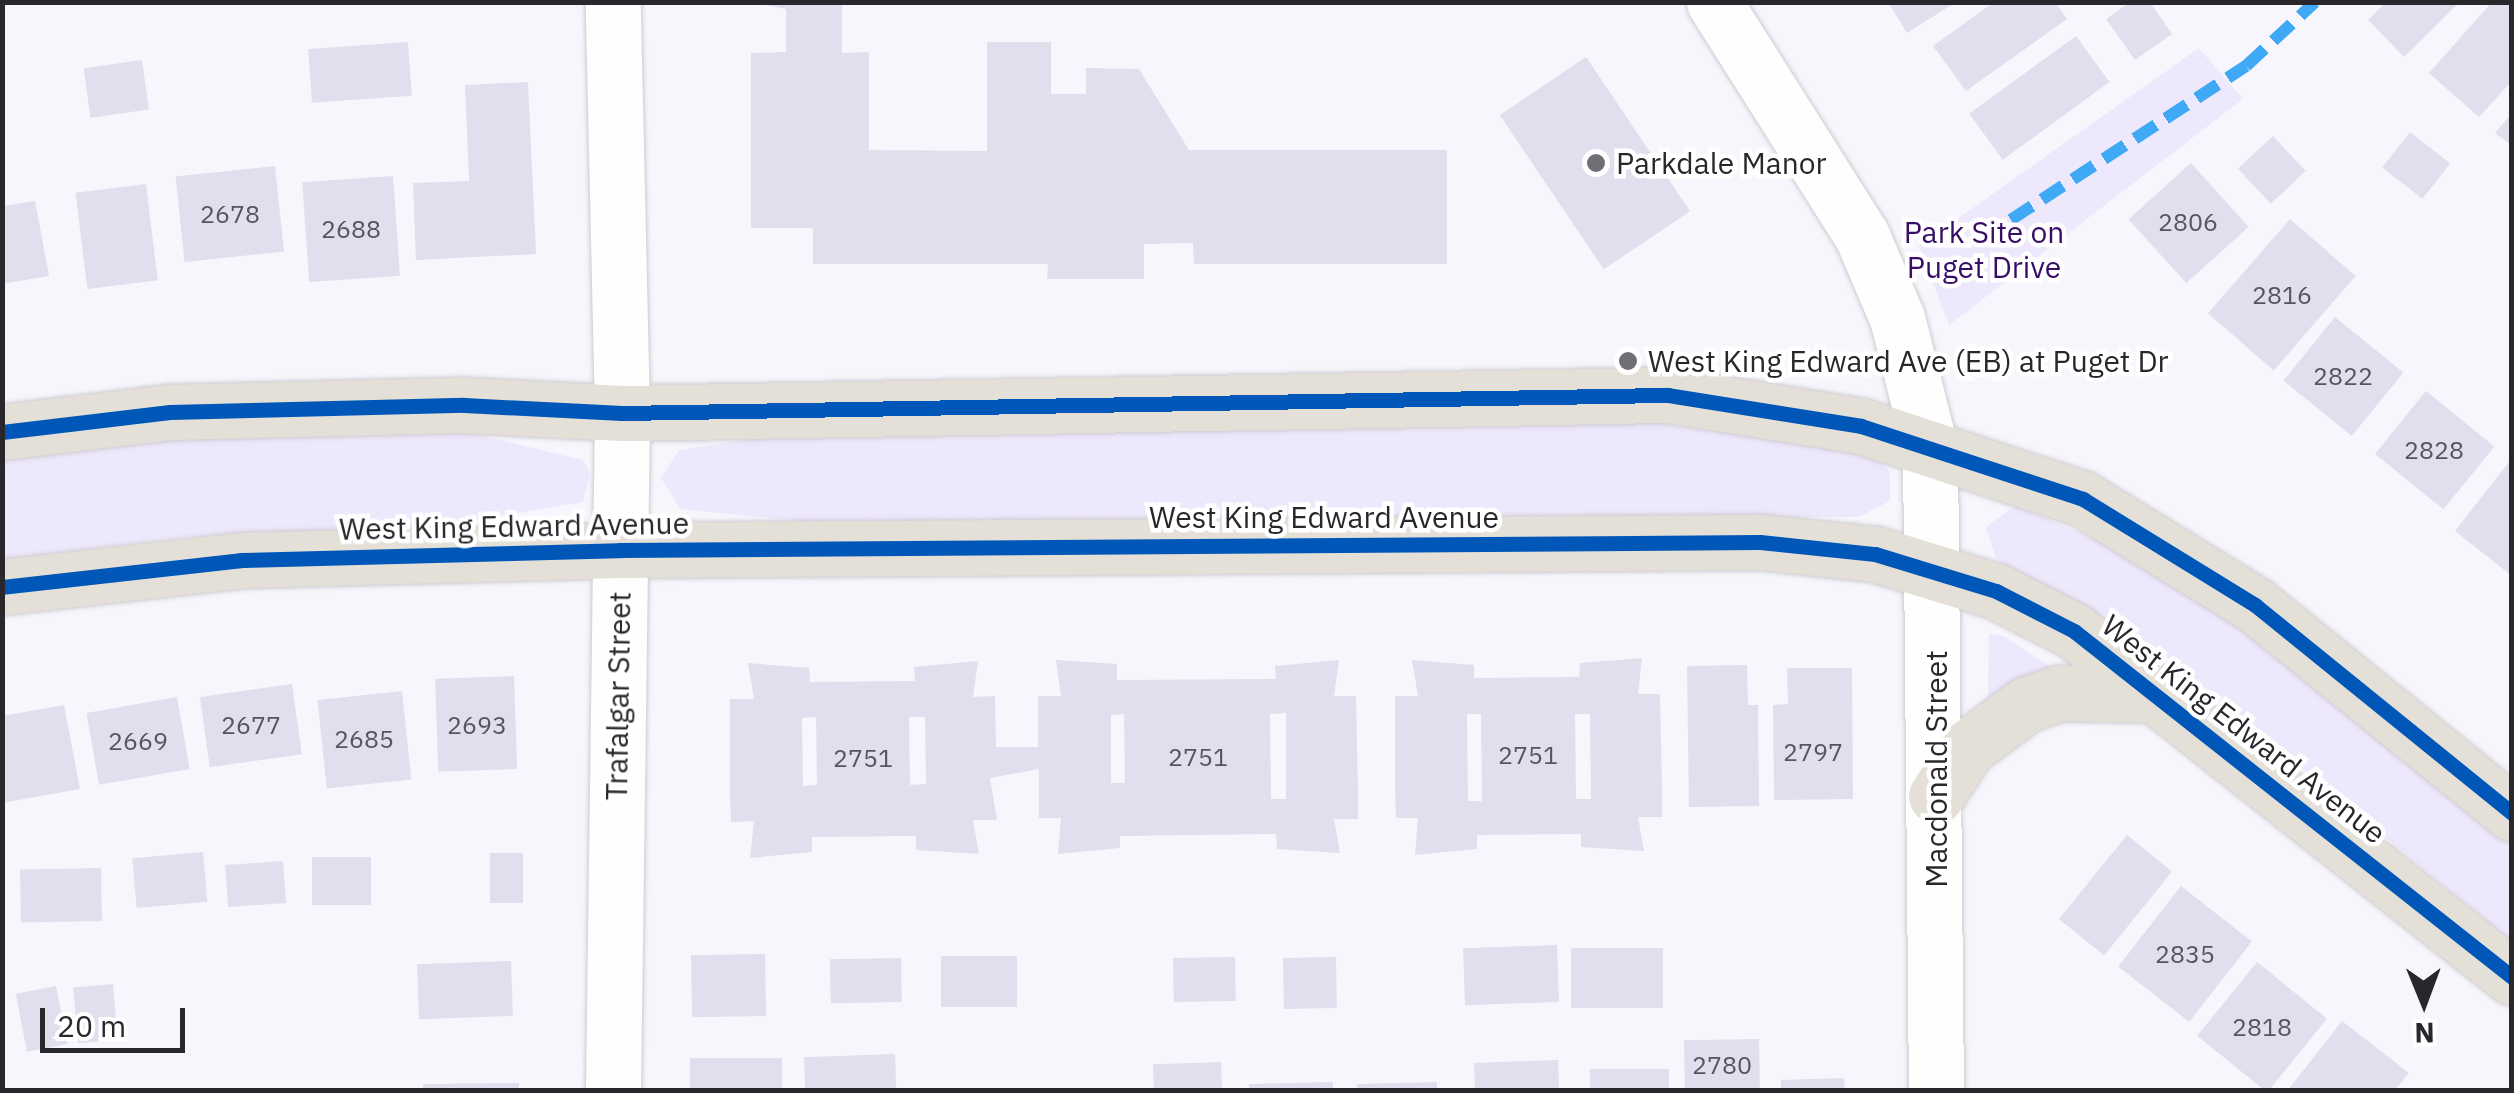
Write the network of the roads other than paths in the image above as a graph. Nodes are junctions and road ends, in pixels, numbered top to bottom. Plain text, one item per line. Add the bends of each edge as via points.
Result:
1 (613, 2) edge
2 (1714, 2) edge
3 (622, 413) junction
4 (2, 432) edge
5 (1930, 447) junction
6 (620, 550) junction
7 (1933, 569) junction
8 (2, 587) edge
9 (2166, 695) junction
10 (1936, 796) junction
11 (2512, 813) edge
12 (2512, 978) edge
13 (613, 1090) edge
14 (1936, 1090) edge

1 - 3 street, Trafalgar Street
2 - 5 street, Macdonald Street via 1862,236 1897,318
3 - 4 main road via 464,405 170,412
3 - 5 main road via 1668,395 1861,426
3 - 6 street, Trafalgar Street
5 - 7 street, Macdonald Street
5 - 11 main road via 2084,499 2168,543
6 - 7 main road, West King Edward Avenue via 1760,542
6 - 8 main road, West King Edward Avenue via 241,560
6 - 13 street, Trafalgar Street
7 - 9 main road, West King Edward Avenue via 2074,630
7 - 10 street, Macdonald Street
9 - 10 main road via 2059,693 2027,704 1967,748
9 - 12 main road, West King Edward Avenue
10 - 14 street, Macdonald Street

